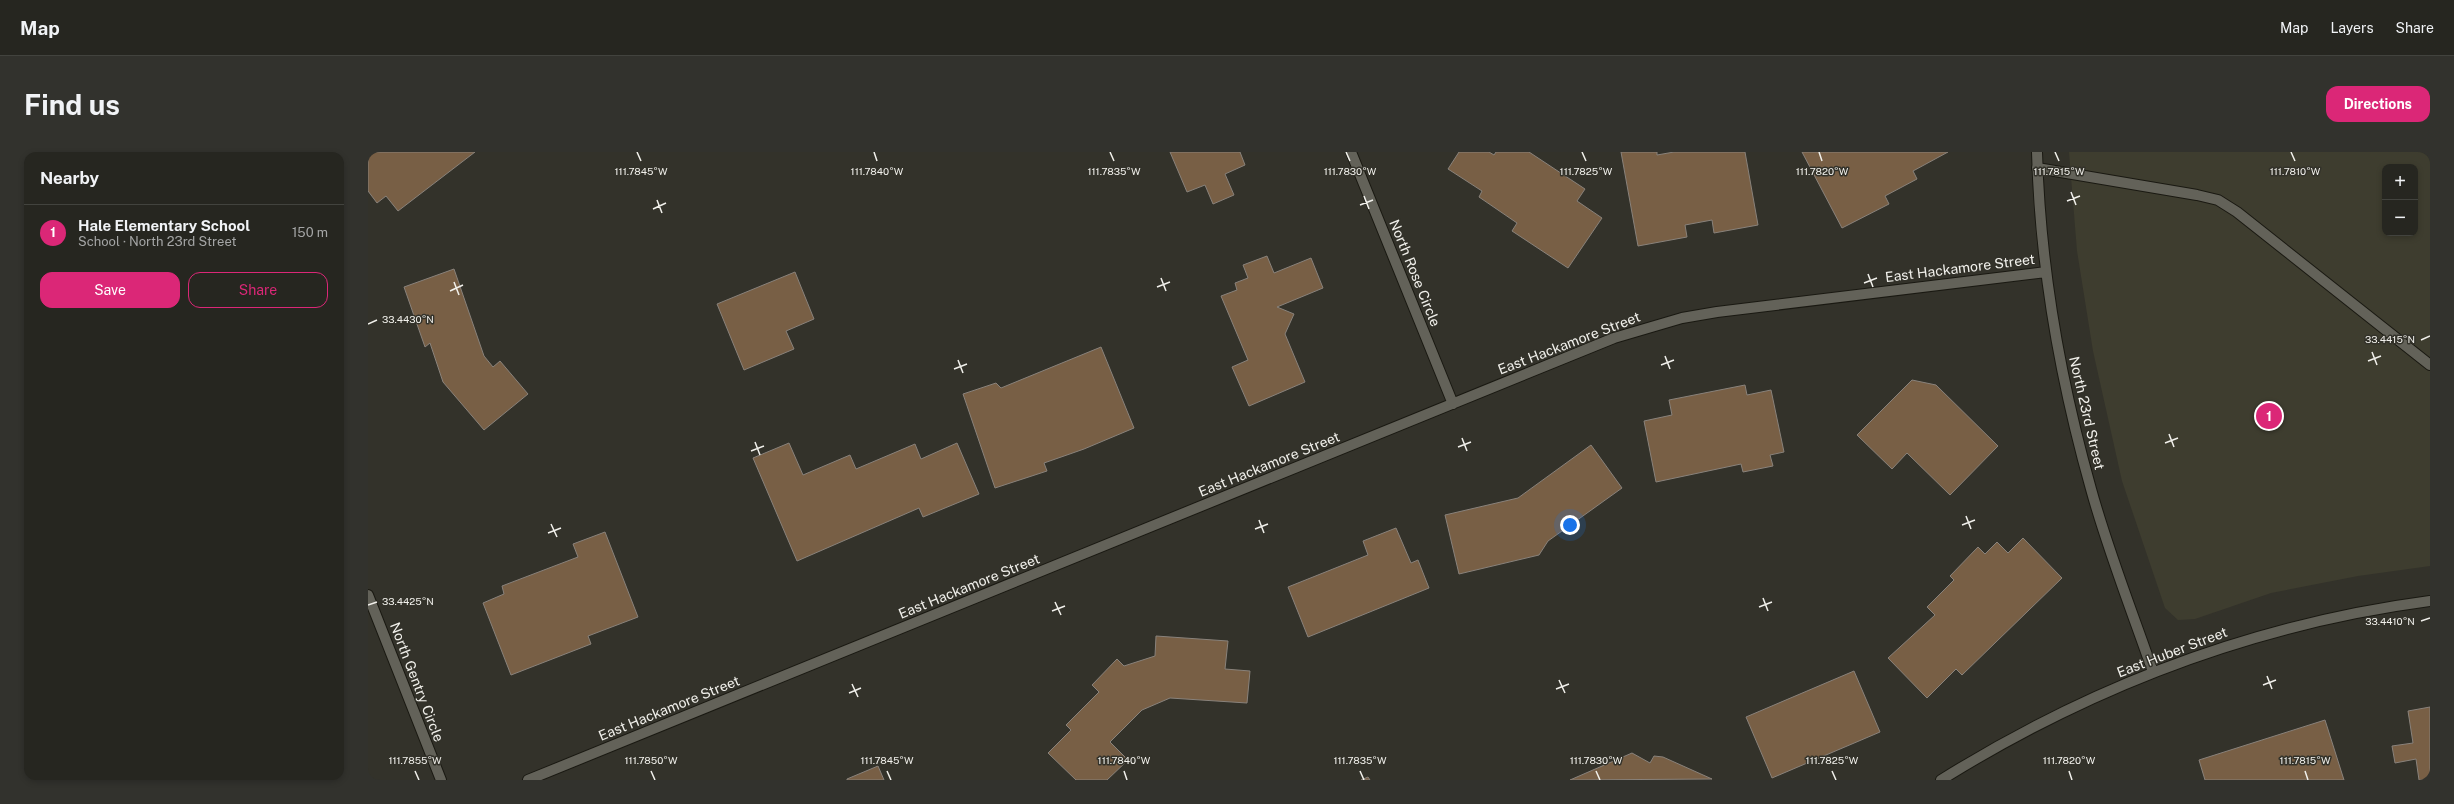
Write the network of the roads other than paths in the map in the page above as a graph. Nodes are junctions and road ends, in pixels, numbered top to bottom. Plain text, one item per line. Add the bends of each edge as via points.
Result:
1 (1351, 152) edge
2 (2036, 152) edge
3 (2037, 168) junction
4 (2046, 272) junction
5 (2430, 365) edge
6 (1453, 404) junction
7 (368, 595) edge
8 (2430, 601) edge
9 (2153, 672) junction
10 (441, 780) edge
11 (528, 780) edge
12 (1941, 780) edge

1 - 6 street, North Rose Circle
2 - 3 street, North 23rd Street
3 - 4 street, North 23rd Street
3 - 5 street via 2218,200 2237,212
4 - 6 street, East Hackamore Street via 1682,318 1614,338
4 - 9 street, North 23rd Street via 2059,355 2079,447 2105,536
6 - 11 street, East Hackamore Street
7 - 10 street, North Gentry Circle
8 - 9 street, East Huber Street via 2368,610 2265,634
9 - 12 street, East Huber Street via 2018,734

